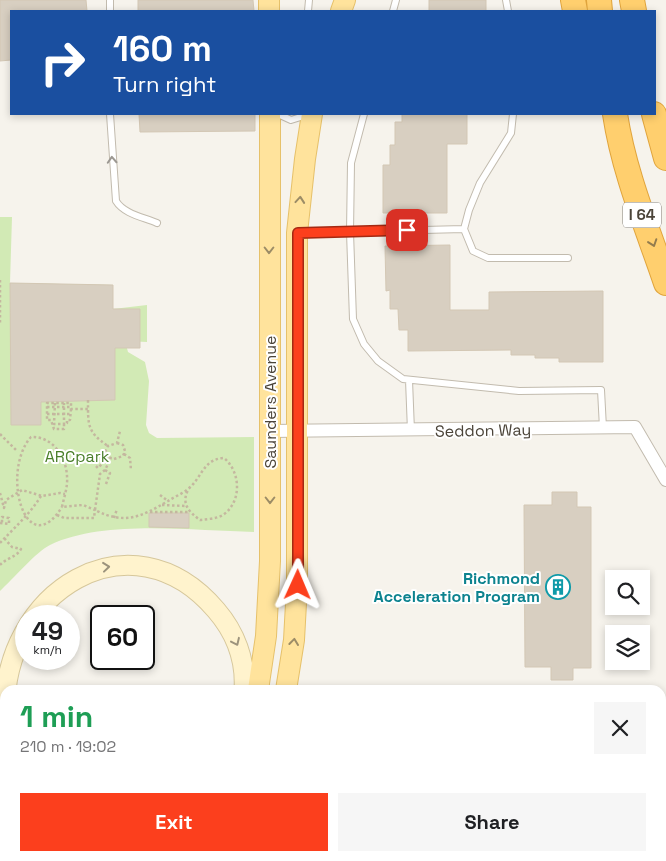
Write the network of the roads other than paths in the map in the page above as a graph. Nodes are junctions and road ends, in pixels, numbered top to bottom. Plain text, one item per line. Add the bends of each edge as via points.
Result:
1 (110, 115) edge
2 (270, 115) edge
3 (280, 115) edge
4 (307, 115) edge
5 (310, 115) edge
6 (364, 115) edge
7 (513, 115) edge
8 (609, 115) edge
9 (615, 115) edge
10 (654, 115) edge
11 (620, 147) junction
12 (666, 158) edge
13 (157, 223) dead end
14 (464, 229) junction
15 (350, 232) junction
16 (298, 233) junction
17 (568, 258) dead end
18 (666, 283) edge
19 (409, 380) junction
20 (603, 428) junction
21 (270, 431) junction
22 (297, 431) junction
23 (411, 431) junction
24 (666, 480) edge
25 (1, 685) edge
26 (243, 685) edge
27 (259, 685) edge
28 (287, 685) edge

13 -> 1 lane via 120,207 116,201
2 -> 21 main road, Saunders Avenue
3 - 4 lane via 291,120
16 -> 5 main road
6 - 15 lane via 351,163
7 - 14 lane via 511,133 480,183
8 - 11 highway, I 64
9 - 11 highway
10 - 12 highway
11 -> 18 highway, I 64
14 - 15 lane
14 - 17 lane via 473,251 488,258
15 - 16 lane
15 - 19 lane via 353,319 364,344 378,361
16 - 22 main road
19 - 20 lane via 520,391 601,390
19 - 23 lane
20 - 23 street, Seddon Way
20 - 24 street, Seddon Way via 634,427
21 - 22 street, Seddon Way
21 -> 27 main road, Saunders Avenue via 270,570
22 - 23 street, Seddon Way
28 -> 22 main road via 298,585
25 -> 26 main road via 8,646 18,622 52,586 92,568 140,566 184,581 200,592 223,617 239,648

